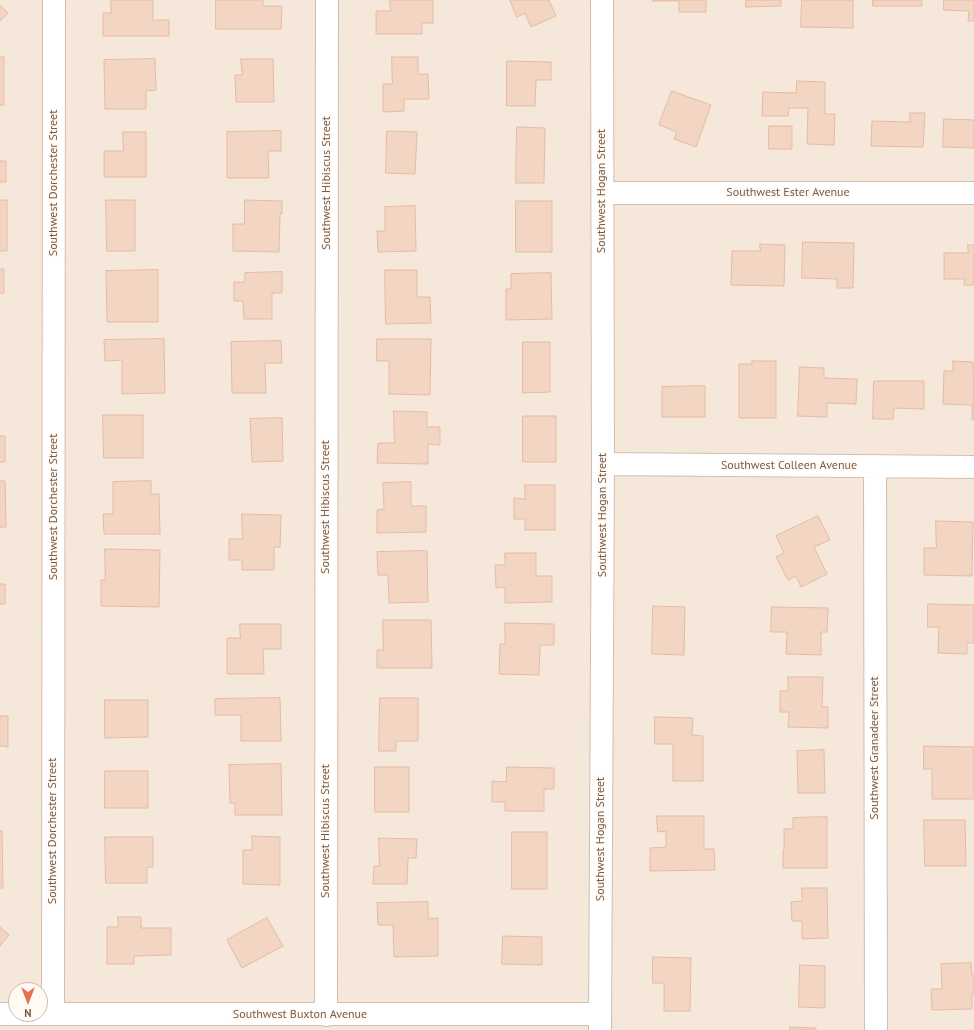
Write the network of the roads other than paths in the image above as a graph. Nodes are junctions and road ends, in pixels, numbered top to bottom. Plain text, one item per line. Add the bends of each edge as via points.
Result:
1 (54, 0) edge
2 (327, 0) edge
3 (602, 0) edge
4 (602, 193) junction
5 (974, 193) edge
6 (603, 464) junction
7 (875, 466) junction
8 (974, 467) edge
9 (0, 1014) edge
10 (53, 1014) junction
11 (326, 1015) junction
12 (600, 1022) edge
13 (876, 1030) edge

1 - 10 street, Southwest Dorchester Street
2 - 11 street, Southwest Hibiscus Street
3 - 4 street, Southwest Hogan Street
4 - 5 street, Southwest Ester Avenue
4 - 6 street, Southwest Hogan Street
6 - 7 street, Southwest Colleen Avenue
6 - 12 street, Southwest Hogan Street
7 - 8 street, Southwest Colleen Avenue
7 - 13 street, Southwest Granadeer Street
9 - 10 street, Southwest Buxton Avenue
10 - 11 street, Southwest Buxton Avenue
11 - 12 street, Southwest Buxton Avenue

